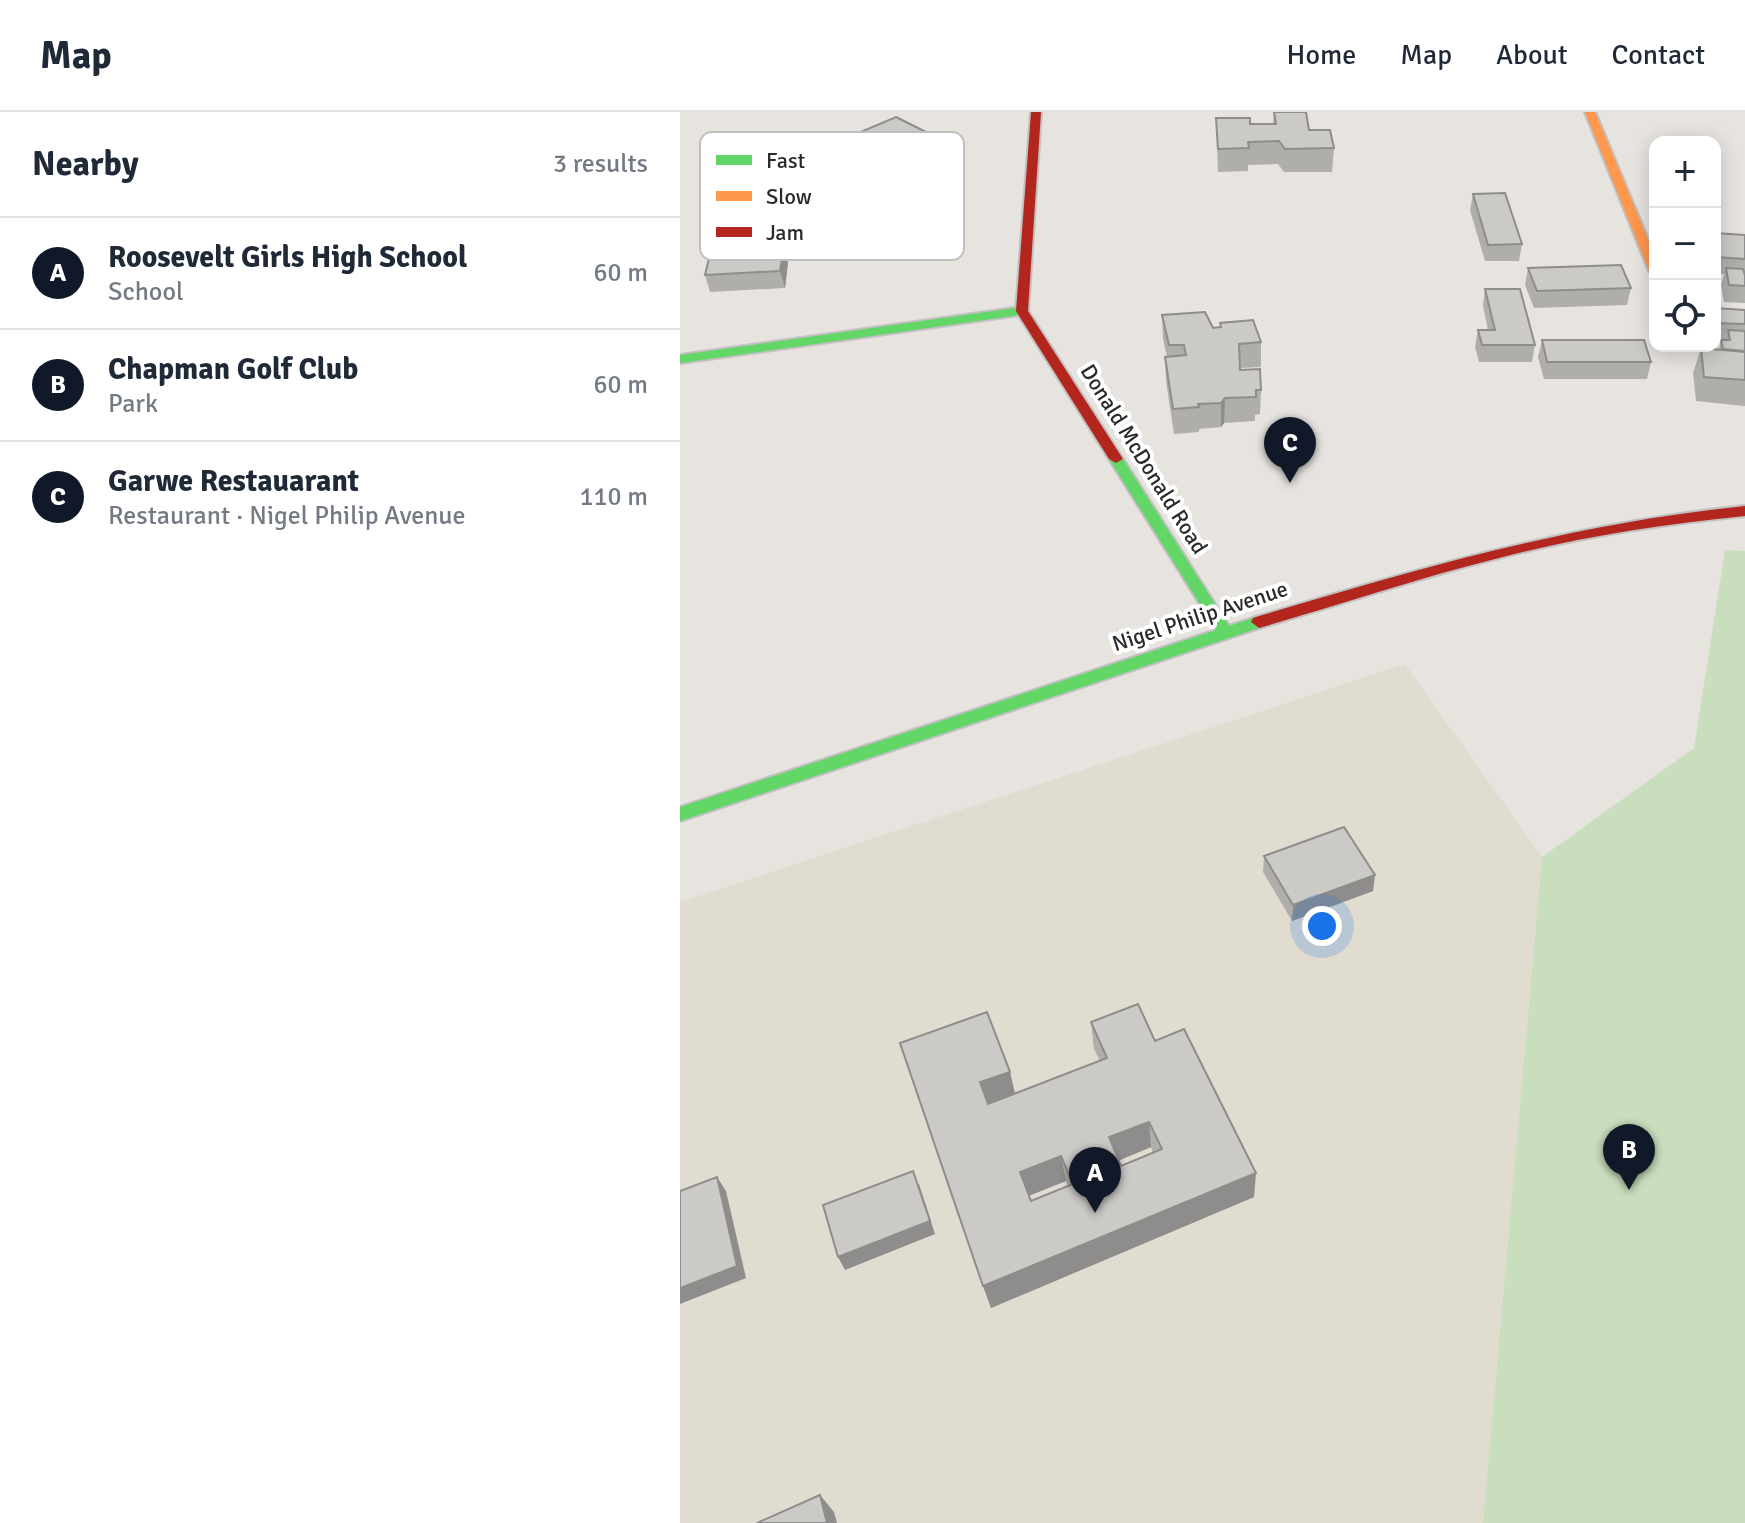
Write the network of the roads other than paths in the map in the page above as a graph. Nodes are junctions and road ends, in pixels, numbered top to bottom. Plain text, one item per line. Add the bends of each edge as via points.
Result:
1 (1036, 112) edge
2 (1590, 112) edge
3 (1649, 256) edge
4 (1022, 311) junction
5 (680, 359) edge
6 (1745, 511) edge
7 (1225, 632) junction
8 (680, 814) edge

1 - 4 street
2 - 3 street
4 - 5 street
4 - 7 street, Donald McDonald Road
6 - 7 street, Nigel Philip Avenue via 1659,517 1507,548
7 - 8 street, Nigel Philip Avenue

